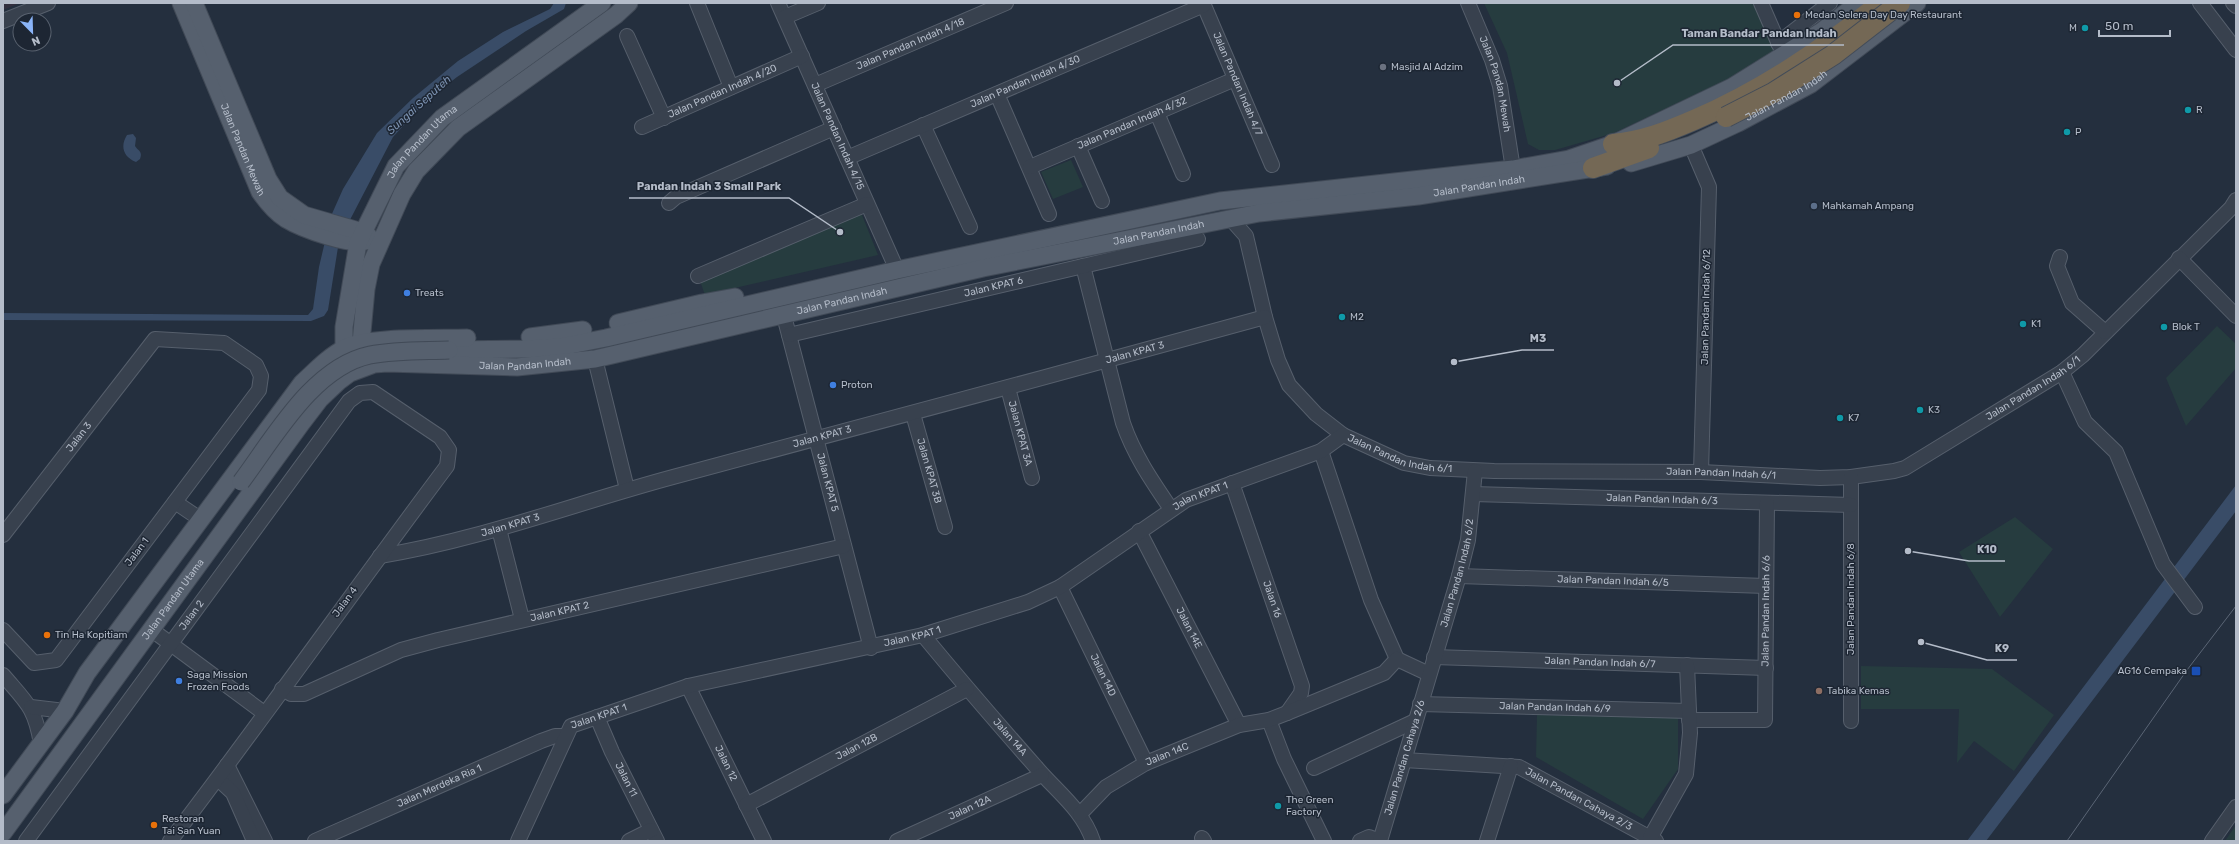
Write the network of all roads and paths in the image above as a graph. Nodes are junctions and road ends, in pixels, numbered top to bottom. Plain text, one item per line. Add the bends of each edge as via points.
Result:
1 (48, 3) edge
2 (181, 3) edge
3 (194, 3) edge
4 (602, 3) edge
5 (629, 3) edge
6 (697, 3) edge
7 (778, 3) edge
8 (818, 3) edge
9 (1006, 3) edge
10 (1468, 3) edge
11 (1761, 3) edge
12 (1830, 3) edge
13 (1858, 3) edge
14 (1881, 3) edge
15 (1896, 3) edge
16 (1916, 3) edge
17 (2200, 3) edge
18 (2233, 3) edge
19 (1203, 4) edge
20 (2236, 6) edge
21 (1897, 11) edge
22 (785, 17) junction
23 (3, 21) edge
24 (627, 36) dead end
25 (1781, 50) junction
26 (2236, 50) edge
27 (802, 56) junction
28 (1235, 79) junction
29 (815, 85) junction
30 (731, 88) junction
31 (997, 94) junction
32 (1157, 113) junction
33 (1722, 113) junction
34 (664, 118) junction
35 (923, 125) junction
36 (642, 127) dead end
37 (834, 128) junction
38 (1613, 144) junction
39 (1691, 145) junction
40 (1078, 146) junction
41 (847, 158) junction
42 (1272, 165) dead end
43 (1030, 167) junction
44 (1593, 168) junction
45 (1512, 169) junction
46 (1183, 174) dead end
47 (1102, 200) dead end
48 (2236, 200) edge
49 (669, 203) dead end
50 (867, 204) junction
51 (1260, 213) junction
52 (1049, 214) dead end
53 (1230, 218) junction
54 (970, 226) dead end
55 (326, 229) junction
56 (1246, 236) junction
57 (357, 239) junction
58 (1198, 239) dead end
59 (2060, 257) dead end
60 (2179, 258) junction
61 (1083, 266) junction
62 (897, 270) junction
63 (698, 276) dead end
64 (782, 297) junction
65 (784, 316) junction
66 (2236, 316) edge
67 (1265, 317) junction
68 (2104, 332) junction
69 (789, 335) junction
70 (155, 339) joint
71 (398, 340) junction
72 (361, 343) junction
73 (344, 348) junction
74 (595, 360) junction
75 (1107, 361) junction
76 (398, 364) junction
77 (358, 370) junction
78 (2062, 372) junction
79 (302, 383) junction
80 (1008, 388) junction
81 (360, 393) joint
82 (320, 399) junction
83 (913, 414) junction
84 (1343, 435) junction
85 (816, 438) junction
86 (1321, 451) junction
87 (1475, 471) junction
88 (1701, 472) junction
89 (1851, 477) junction
90 (1032, 478) dead end
91 (1232, 483) junction
92 (627, 489) junction
93 (1473, 494) junction
94 (175, 502) junction
95 (1767, 503) junction
96 (1851, 505) junction
97 (1171, 509) junction
98 (200, 519) junction
99 (945, 527) dead end
100 (499, 529) junction
101 (1139, 531) junction
102 (3, 535) edge
103 (844, 546) junction
104 (380, 556) junction
105 (1459, 576) junction
106 (1766, 586) junction
107 (1060, 587) junction
108 (2195, 607) dead end
109 (522, 619) junction
110 (3, 630) edge
111 (152, 630) junction
112 (924, 635) junction
113 (172, 645) junction
114 (871, 648) junction
115 (1434, 657) junction
116 (1397, 659) junction
117 (1687, 665) junction
118 (1766, 668) junction
119 (3, 674) edge
120 (1429, 674) junction
121 (688, 686) junction
122 (282, 689) junction
123 (967, 689) junction
124 (1420, 704) junction
125 (31, 707) junction
126 (65, 711) junction
127 (1287, 713) junction
128 (264, 714) junction
129 (1689, 716) junction
130 (597, 717) junction
131 (1269, 720) junction
132 (1415, 721) junction
133 (1851, 721) dead end
134 (1239, 725) junction
135 (565, 736) junction
136 (41, 744) junction
137 (59, 758) junction
138 (1404, 760) junction
139 (1146, 763) junction
140 (227, 765) junction
141 (1511, 766) junction
142 (1314, 768) dead end
143 (1042, 775) junction
144 (218, 779) junction
145 (14, 780) junction
146 (3, 795) edge
147 (746, 805) junction
148 (2236, 807) edge
149 (1080, 814) junction
150 (3, 833) edge
151 (654, 835) edge
152 (1653, 839) edge
153 (255, 840) edge
154 (26, 841) edge
155 (170, 841) edge
156 (315, 841) edge
157 (518, 841) edge
158 (629, 841) edge
159 (764, 841) edge
160 (897, 841) edge
161 (1093, 841) edge
162 (1324, 841) edge
163 (1360, 841) edge
164 (1380, 841) edge
165 (1487, 841) edge
166 (2212, 841) edge

1 - 23 street
2 - 55 main road, Jalan Pandan Mewah via 260,192 284,218
3 - 55 main road, Jalan Pandan Mewah via 268,179 280,198
4 - 57 main road, Jalan Pandan Utama via 437,122 396,166
5 - 57 main road, Jalan Pandan Utama via 616,15 458,128 416,171 386,209
6 - 30 street
7 - 22 street, Jalan Pandan Indah 4/15
8 - 22 street
9 - 29 street, Jalan Pandan Indah 4/18
10 - 45 street, Jalan Pandan Mewah via 1500,86
11 - 25 street
12 - 25 street
13 - 25 main road, Jalan Pandan Indah via 1822,31
14 - 33 highway via 1812,56
15 - 21 main road
16 - 21 main road, Jalan Pandan Indah
17 - 26 street
18 - 20 street
19 - 28 street, Jalan Pandan Indah 4/7
19 - 31 street, Jalan Pandan Indah 4/30
21 - 33 highway, bridge via 1773,93
21 - 39 main road, Jalan Pandan Indah via 1811,84
22 - 27 street, Jalan Pandan Indah 4/15
24 - 34 street
25 - 38 main road, Jalan Pandan Indah via 1732,88
27 - 29 street, Jalan Pandan Indah 4/15
27 - 30 street, Jalan Pandan Indah 4/20
28 - 32 street, Jalan Pandan Indah 4/32
28 - 42 street, Jalan Pandan Indah 4/7
29 - 37 street, Jalan Pandan Indah 4/15
30 - 34 street, Jalan Pandan Indah 4/20
31 - 35 street, Jalan Pandan Indah 4/30
31 - 43 street
32 - 40 street, Jalan Pandan Indah 4/32
32 - 46 street
33 - 38 highway via 1638,142
33 - 44 highway via 1672,140
34 - 36 street, Jalan Pandan Indah 4/20
35 - 41 street, Jalan Pandan Indah 4/30
35 - 54 street
37 - 41 street, Jalan Pandan Indah 4/15
37 - 49 street via 676,197
38 - 45 main road, Jalan Pandan Indah via 1569,159
39 - 44 main road, Jalan Pandan Indah via 1637,162
39 - 88 street, Jalan Pandan Indah 6/12 via 1709,187
40 - 43 street, Jalan Pandan Indah 4/32
40 - 47 street
41 - 50 street, Jalan Pandan Indah 4/15
43 - 52 street
44 - 51 main road, Jalan Pandan Indah via 1418,196
45 - 62 main road, Jalan Pandan Indah via 1220,201
48 - 60 street, Jalan Pandan Indah 6/1 via 2231,208
50 - 62 street, Jalan Pandan Indah 4/15
50 - 63 street
51 - 53 main road, Jalan Pandan Indah
51 - 56 street via 1250,224
53 - 56 street, Jalan Pandan Indah 6/1
53 - 65 main road, Jalan Pandan Indah via 983,268
55 - 57 main road, Jalan Pandan Mewah
56 - 67 street, Jalan Pandan Indah 6/1
57 - 72 main road, Jalan Pandan Utama via 366,289
57 - 73 main road, Jalan Pandan Utama via 344,327
58 - 61 street, Jalan KPAT 6
59 - 68 street via 2057,266 2072,304
60 - 66 street
60 - 68 street, Jalan Pandan Indah 6/1
61 - 69 street, Jalan KPAT 6
61 - 75 street
62 - 64 main road, Jalan Pandan Indah
64 - 71 main road, Jalan Pandan Indah via 765,293 702,303 603,327 535,337
64 - 126 main road, bridge via 560,347 393,352 370,355 330,373 307,393 94,683
65 - 69 street, Jalan KPAT 5
65 - 74 main road, Jalan Pandan Indah
67 - 75 street, Jalan KPAT 3
67 - 84 street, Jalan Pandan Indah 6/1 via 1278,360 1289,385 1316,414
68 - 78 street, Jalan Pandan Indah 6/1
69 - 85 street, Jalan KPAT 5
70 - 94 street, Jalan 1 via 224,343 256,365 261,376 259,390
70 - 102 street, Jalan 3
71 - 72 main road, Jalan Pandan Indah
71 - 76 main road via 390,350 390,355
72 - 73 main road
72 - 77 main road, Jalan Pandan Utama
73 - 77 main road, Jalan Pandan Utama
73 - 79 main road
74 - 76 main road, Jalan Pandan Indah via 517,367
74 - 92 street
75 - 80 street, Jalan KPAT 3
75 - 97 street via 1129,442 1142,467
76 - 77 main road, Jalan Pandan Indah via 386,363
77 - 82 main road, Jalan Pandan Utama
78 - 89 street, Jalan Pandan Indah 6/1 via 1905,468
78 - 108 street via 2085,422 2116,452 2158,554
79 - 82 main road via 307,380 319,383 322,388
79 - 98 main road
80 - 83 street, Jalan KPAT 3
80 - 90 street, Jalan KPAT 3A
81 - 104 street, Jalan 4 via 373,392 440,437 449,450 450,458 448,466
81 - 113 street, Jalan 2 via 349,401
82 - 111 main road, Jalan Pandan Utama
83 - 85 street, Jalan KPAT 3
83 - 99 street, Jalan KPAT 3B
84 - 86 street, Jalan KPAT 1
84 - 87 street, Jalan Pandan Indah 6/1 via 1404,463 1430,468
85 - 92 street, Jalan KPAT 3
85 - 103 street, Jalan KPAT 5
86 - 91 street, Jalan KPAT 1
86 - 116 street via 1371,600
87 - 88 street, Jalan Pandan Indah 6/1
87 - 93 street, Jalan Pandan Indah 6/2
88 - 89 street, Jalan Pandan Indah 6/1 via 1820,478
89 - 96 street, Jalan Pandan Indah 6/8
91 - 97 street, Jalan KPAT 1 via 1186,500
91 - 127 street, Jalan 16 via 1302,686 1296,702
92 - 100 street, Jalan KPAT 3
93 - 95 street, Jalan Pandan Indah 6/3
93 - 105 street, Jalan Pandan Indah 6/2 via 1468,540
94 - 98 street
94 - 110 street, Jalan 1 via 56,660 34,662
95 - 96 street, Jalan Pandan Indah 6/3
95 - 106 street, Jalan Pandan Indah 6/6
96 - 133 street, Jalan Pandan Indah 6/8
97 - 101 street, Jalan KPAT 1
98 - 126 main road via 86,673
100 - 104 street, Jalan KPAT 3
100 - 109 street
101 - 107 street, Jalan KPAT 1
101 - 134 street, Jalan 14E
103 - 109 street, Jalan KPAT 2
103 - 114 street, Jalan KPAT 5
104 - 122 street, Jalan 4
105 - 106 street, Jalan Pandan Indah 6/5
105 - 115 street, Jalan Pandan Indah 6/2
106 - 118 street, Jalan Pandan Indah 6/6
107 - 112 street, Jalan KPAT 1 via 1028,602
107 - 139 street, Jalan 14D
109 - 122 street, Jalan KPAT 2 via 401,650 304,694 291,694
111 - 113 street
111 - 137 main road, Jalan Pandan Utama
112 - 114 street, Jalan KPAT 1
112 - 123 street, Jalan 14A
113 - 128 street
113 - 154 street, Jalan 2
114 - 121 street, Jalan KPAT 1
115 - 117 street, Jalan Pandan Indah 6/7
115 - 120 street, Jalan Pandan Indah 6/2
116 - 120 street
116 - 127 street, Jalan 14C via 1384,673
117 - 118 street, Jalan Pandan Indah 6/7
117 - 129 street
118 - 129 street, Jalan Pandan Indah 6/6 via 1765,720
119 - 125 street
120 - 124 street, Jalan Pandan Cahaya 2/6
121 - 130 street, Jalan KPAT 1
121 - 147 street, Jalan 12
122 - 128 street, Jalan 4
123 - 143 street, Jalan 14A
123 - 147 street, Jalan 12B
124 - 129 street, Jalan Pandan Indah 6/9
124 - 132 street, Jalan Pandan Cahaya 2/6
125 - 126 street
125 - 136 street
126 - 136 main road
127 - 131 street, Jalan 14C
128 - 140 street, Jalan 4
129 - 152 street via 1686,774
130 - 135 street, Jalan KPAT 1 via 571,726
130 - 151 street, Jalan 11
131 - 134 street, Jalan 14C
131 - 162 street via 1284,760
132 - 138 street, Jalan Pandan Cahaya 2/6
132 - 142 street
134 - 139 street, Jalan 14C
135 - 156 street, Jalan Merdeka Ria 1 via 555,736 541,741
135 - 157 street, Jalan KPAT 1
136 - 145 main road
137 - 145 main road via 48,765 28,791 16,791
137 - 150 main road, Jalan Pandan Utama
138 - 141 street, Jalan Pandan Cahaya 2/3
138 - 164 street, Jalan Pandan Cahaya 2/6
139 - 149 street, Jalan 14C via 1106,787
140 - 144 street, Jalan 4
140 - 153 street
141 - 152 street, Jalan Pandan Cahaya 2/3 via 1519,767
141 - 165 street
143 - 149 street, Jalan 14A
143 - 160 street, Jalan 12A
144 - 153 street via 233,793
144 - 155 street, Jalan 4
145 - 146 main road
147 - 159 street, Jalan 12
148 - 166 street
149 - 161 street, Jalan 14A
151 - 158 street
163 - 164 street via 1369,837

